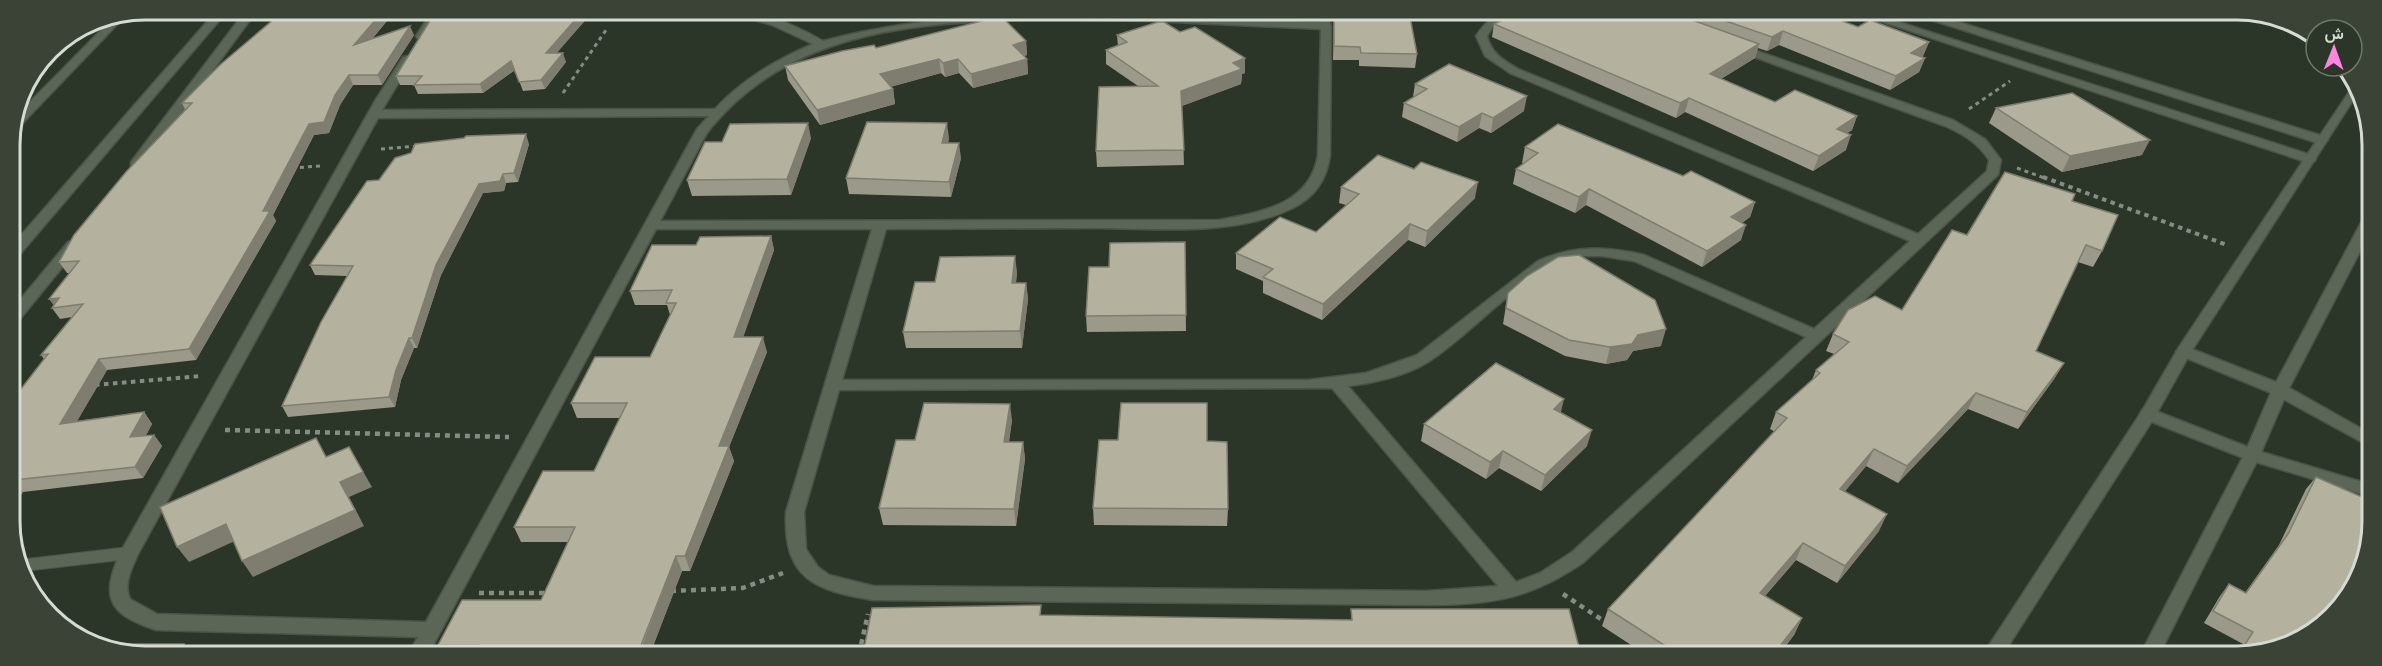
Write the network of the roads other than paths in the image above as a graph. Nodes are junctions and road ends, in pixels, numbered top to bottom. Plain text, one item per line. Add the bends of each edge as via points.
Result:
1 (215, 20) edge
2 (245, 20) edge
3 (435, 20) edge
4 (771, 20) edge
5 (935, 20) edge
6 (1233, 20) edge
7 (1324, 20) edge
8 (1497, 20) edge
9 (1884, 20) edge
10 (1903, 20) edge
11 (1942, 20) edge
12 (113, 24) edge
13 (1897, 24) junction
14 (1326, 26) junction
15 (1728, 44) edge
16 (822, 45) junction
17 (2352, 94) edge
18 (715, 112) junction
19 (375, 114) junction
20 (23, 115) edge
21 (2322, 140) junction
22 (2310, 159) junction
23 (130, 173) edge
24 (650, 225) junction
25 (880, 225) junction
26 (2362, 234) edge
27 (78, 238) edge
28 (1919, 240) junction
29 (20, 245) edge
30 (20, 310) edge
31 (1817, 336) junction
32 (2184, 351) junction
33 (1336, 384) junction
34 (834, 385) junction
35 (2280, 390) junction
36 (2148, 414) junction
37 (2362, 436) edge
38 (2252, 455) junction
39 (2362, 488) edge
40 (129, 553) junction
41 (27, 564) edge
42 (1513, 591) junction
43 (432, 630) junction
44 (423, 646) edge
45 (1998, 646) edge
46 (2154, 646) edge

1 - 29 street
2 - 23 street
3 - 19 street
4 - 16 street
5 - 16 street via 884,28
6 - 14 street
7 - 14 street
8 - 28 street via 1481,36 1484,48 1495,61 1514,71
9 - 13 street
10 - 13 street
11 - 21 street
12 - 20 street
13 - 22 street
14 - 25 street via 1321,173 1308,191 1285,207 1219,224
15 - 28 street via 1948,123 1988,146 1995,160 1993,172
16 - 18 street via 760,74
17 - 21 street
18 - 19 street
18 - 24 street
19 - 40 street
21 - 22 street
22 - 32 street
24 - 25 street
24 - 43 street
25 - 34 street
26 - 35 street
27 - 30 street
28 - 31 street
31 - 33 street via 1639,258 1585,250 1561,254 1543,264 1422,359 1383,375
31 - 42 street via 1578,557 1543,580
32 - 35 street
32 - 36 street
33 - 34 street
33 - 42 street
34 - 42 street via 795,512 792,537 800,560 817,577 842,588 873,593 1427,598 1471,598
35 - 37 street
35 - 38 street
36 - 38 street
36 - 45 street
38 - 39 street
38 - 46 street
40 - 41 lane
40 - 43 street via 118,576 118,598 132,613 156,622
43 - 44 street

